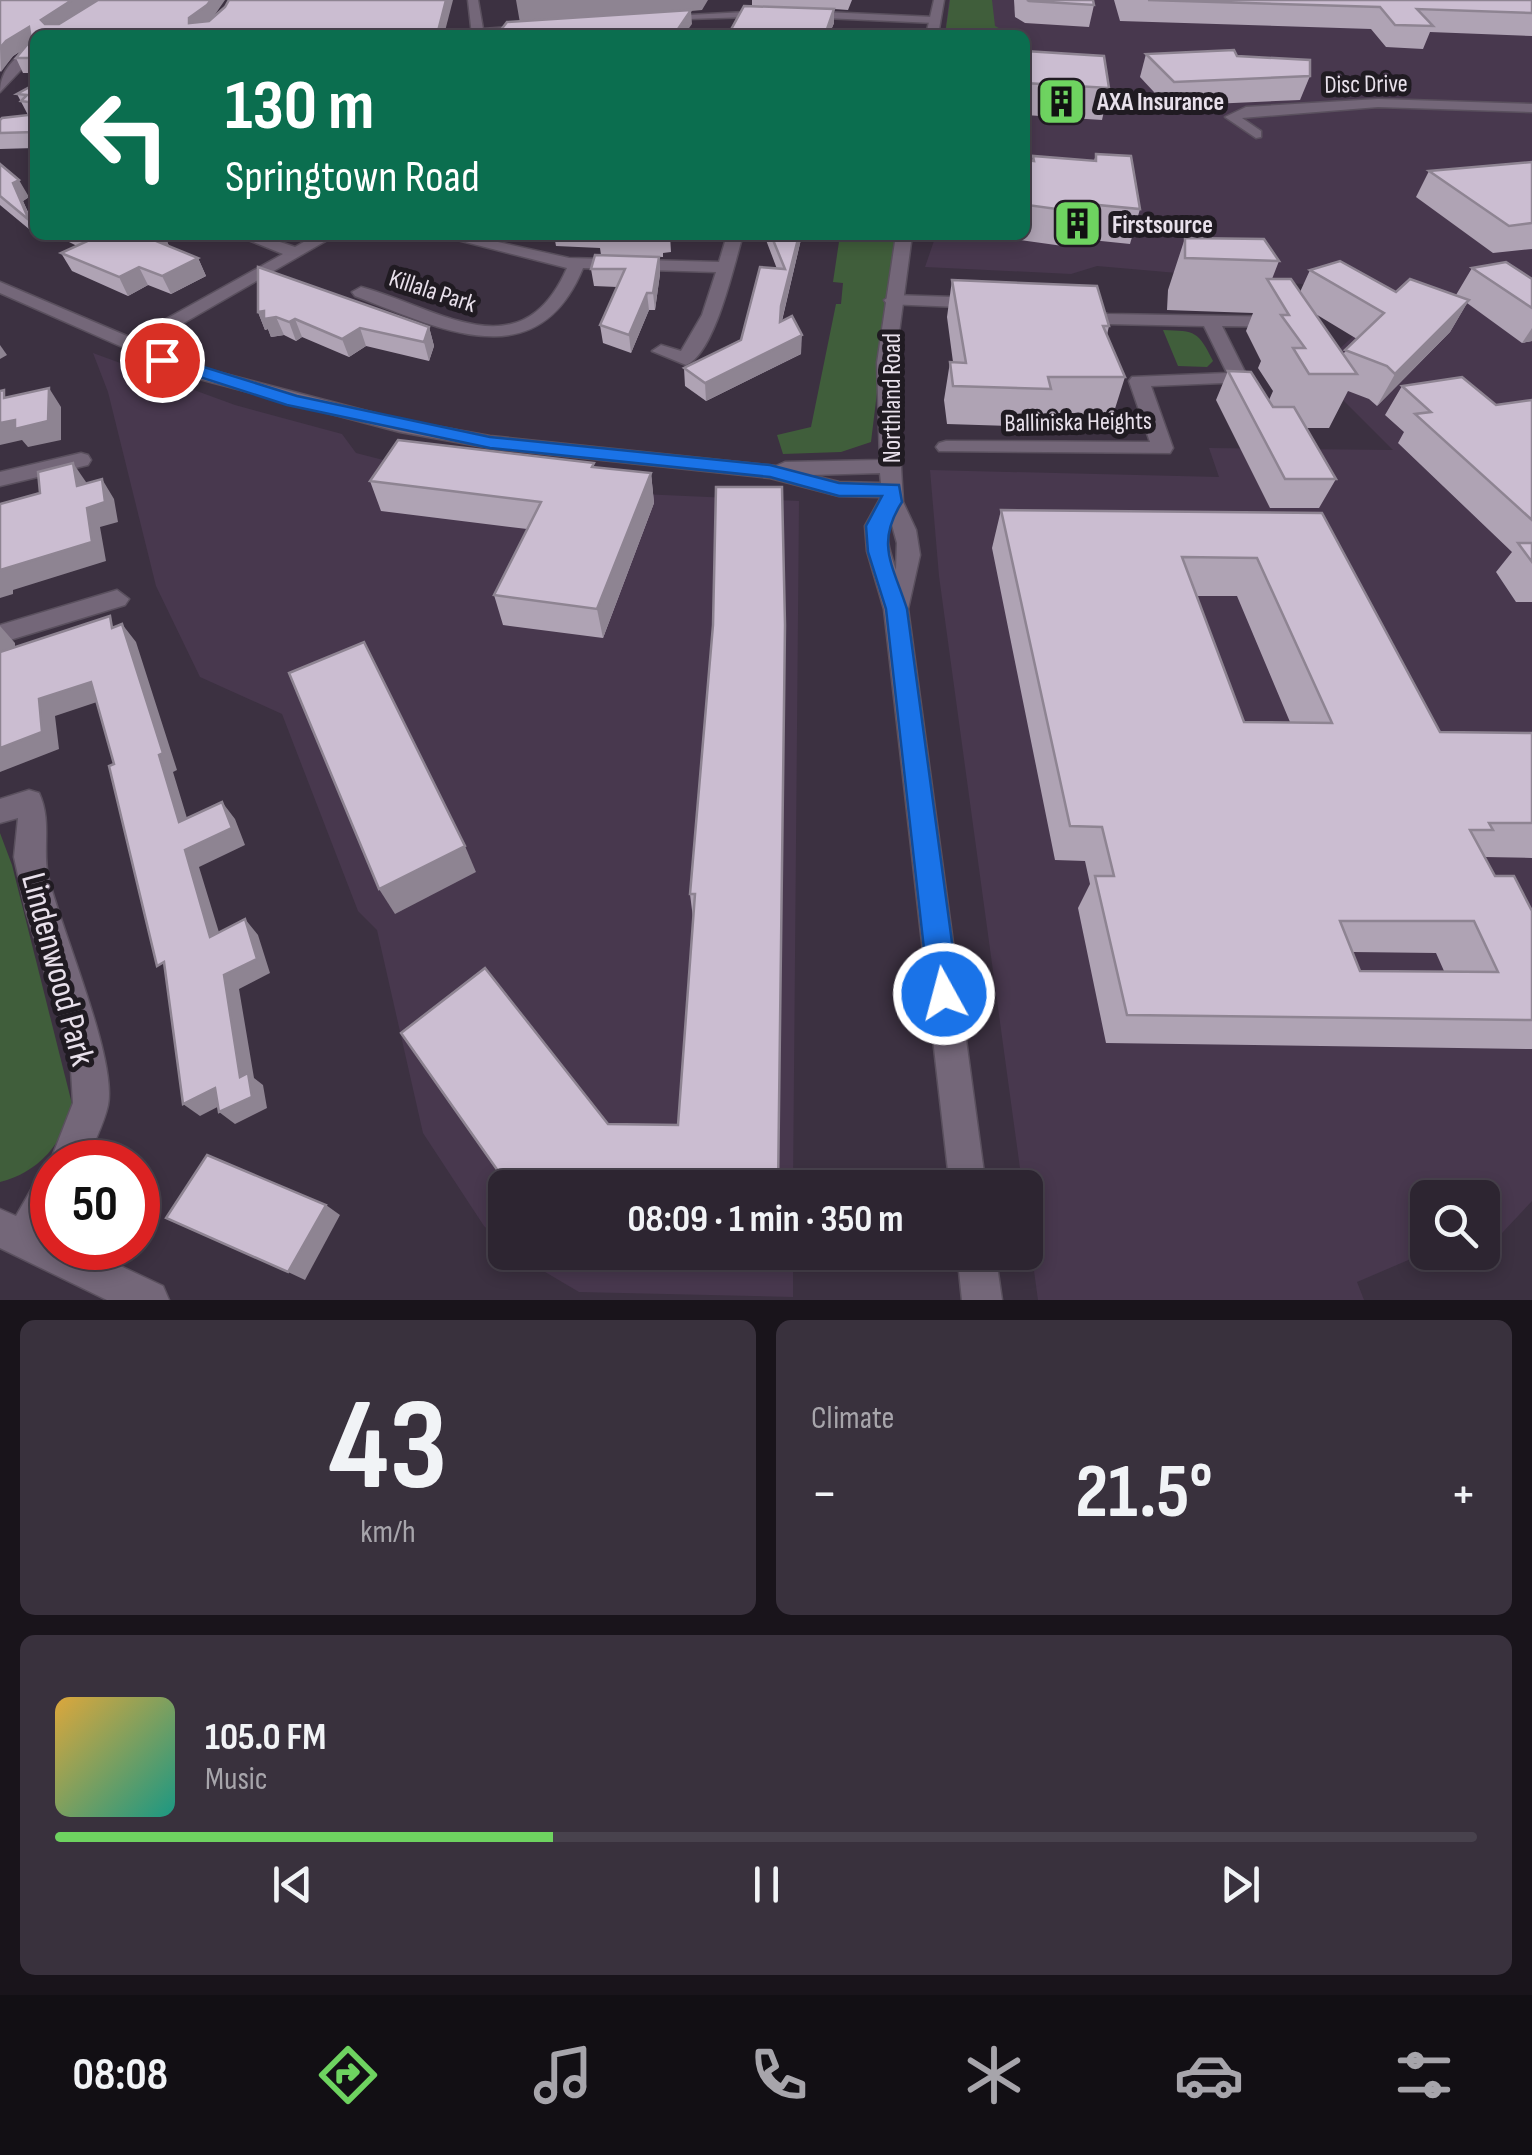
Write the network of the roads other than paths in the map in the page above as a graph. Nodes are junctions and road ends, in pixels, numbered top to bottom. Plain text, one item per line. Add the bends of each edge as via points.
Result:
1 (473, 0) edge
2 (939, 0) edge
3 (867, 12) junction
4 (643, 18) edge
5 (934, 20) junction
6 (540, 27) edge
7 (477, 30) edge
8 (513, 30) edge
9 (860, 30) edge
10 (933, 30) edge
11 (30, 53) edge
12 (0, 88) edge
13 (1532, 108) edge
14 (1256, 134) dead end
15 (258, 240) edge
16 (320, 240) edge
17 (463, 240) edge
18 (498, 240) edge
19 (733, 240) edge
20 (903, 240) edge
21 (489, 248) junction
22 (296, 254) junction
23 (577, 264) junction
24 (725, 267) junction
25 (0, 287) edge
26 (361, 292) dead end
27 (893, 300) junction
28 (1271, 302) edge
29 (997, 304) edge
30 (1063, 309) edge
31 (1211, 322) junction
32 (1283, 322) junction
33 (1305, 323) edge
34 (129, 346) junction
35 (661, 351) dead end
36 (946, 447) dead end
37 (80, 460) dead end
38 (892, 466) junction
39 (770, 471) junction
40 (0, 479) edge
41 (892, 496) junction
42 (117, 599) dead end
43 (0, 634) edge
44 (0, 812) edge
45 (77, 1140) edge
46 (966, 1170) edge
47 (30, 1213) edge
48 (11, 1234) edge
49 (978, 1270) edge
50 (149, 1300) edge
51 (982, 1300) edge

1 - 7 street
2 - 5 street
3 - 4 street via 730,21
3 - 5 street
3 - 9 street
5 - 10 street
6 - 8 street
11 - 12 street
13 - 14 street, Disc Drive via 1378,102 1246,110 1232,118
15 - 22 street
16 - 22 street
17 - 21 street
18 - 21 street
19 - 24 street
20 - 27 street, Northland Road
21 - 23 street
22 - 34 street
23 - 24 street
23 - 26 street, Killala Park via 552,310 514,329 477,332
24 - 35 street via 711,315 686,359
25 - 34 street
27 - 29 street
27 - 38 street, Northland Road via 886,362
28 - 32 street
30 - 31 street via 1108,319
31 - 32 street
31 - 36 street, Balliniska Heights via 1244,387 1139,380 1163,448
32 - 33 street
34 - 39 street via 256,390 400,426 490,442
37 - 40 street
38 - 39 street
38 - 41 street, Northland Road
39 - 41 street
41 - 46 street, Northland Road via 906,524 911,565 896,609
42 - 43 street
44 - 45 street, Lindenwood Park via 29,802 37,893 87,1053 91,1103
47 - 48 street
48 - 50 street
49 - 51 street

